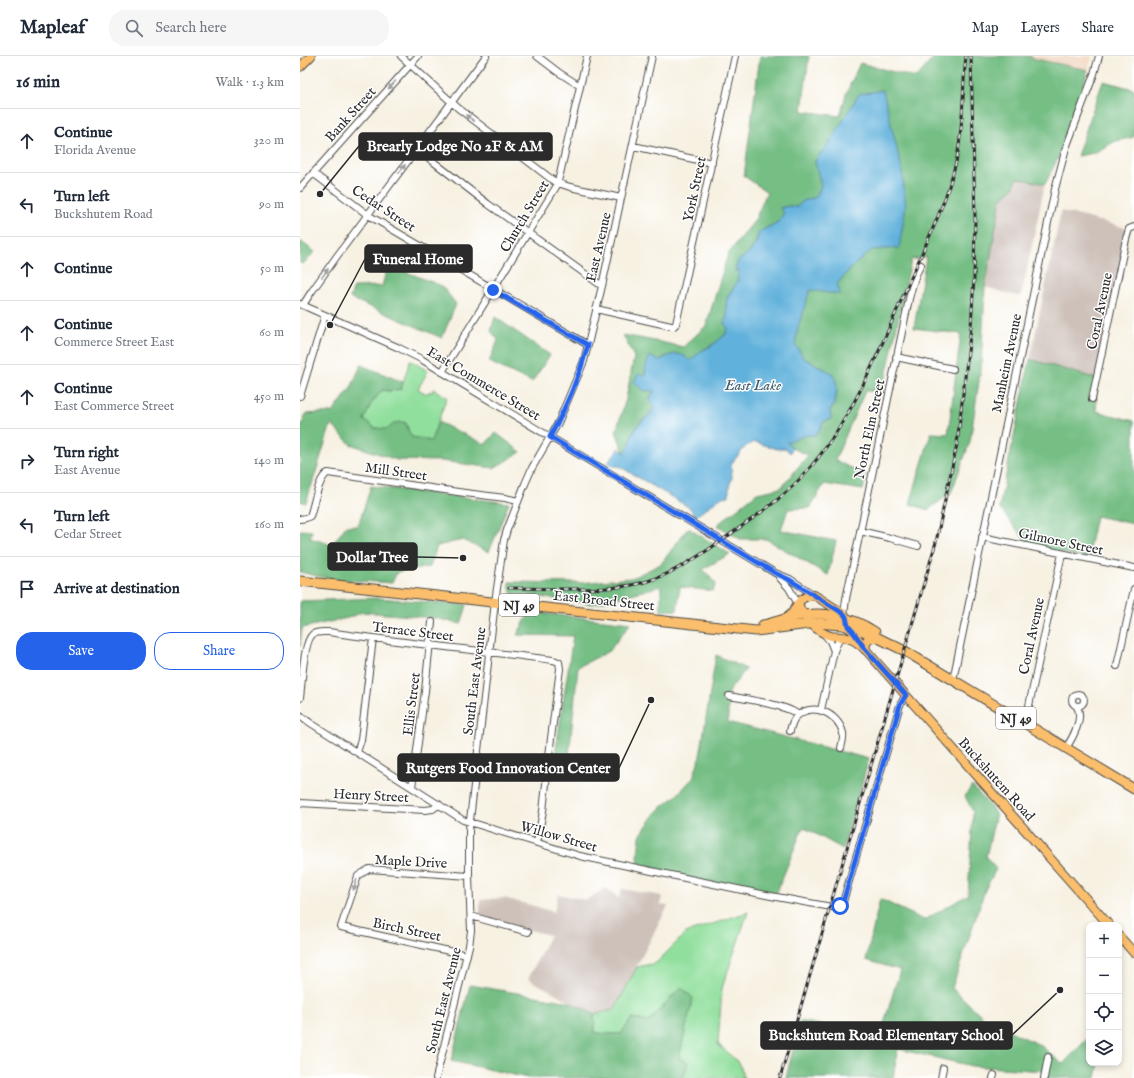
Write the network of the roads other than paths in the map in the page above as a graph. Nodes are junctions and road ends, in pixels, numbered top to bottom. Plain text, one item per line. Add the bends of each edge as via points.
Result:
1 (311, 56) edge
2 (401, 56) edge
3 (418, 56) edge
4 (486, 56) edge
5 (537, 56) edge
6 (587, 56) edge
7 (652, 56) edge
8 (735, 56) edge
9 (1099, 56) edge
10 (410, 65) junction
11 (300, 67) edge
12 (580, 86) junction
13 (452, 103) junction
14 (633, 146) junction
15 (417, 149) junction
16 (712, 163) junction
17 (313, 173) junction
18 (558, 183) junction
19 (300, 188) edge
20 (621, 198) junction
21 (368, 215) junction
22 (1132, 228) edge
23 (529, 233) junction
24 (921, 265) dead end
25 (602, 286) junction
26 (493, 290) junction
27 (302, 305) edge
28 (596, 309) junction
29 (325, 315) junction
30 (588, 345) junction
31 (896, 357) junction
32 (953, 369) dead end
33 (442, 372) junction
34 (300, 396) edge
35 (1092, 399) dead end
36 (550, 437) junction
37 (518, 501) junction
38 (300, 519) edge
39 (860, 531) junction
40 (982, 537) junction
41 (918, 546) dead end
42 (1062, 554) junction
43 (1134, 568) edge
44 (775, 573) junction
45 (300, 581) edge
46 (1134, 589) edge
47 (814, 595) junction
48 (846, 599) junction
49 (495, 602) junction
50 (798, 604) junction
51 (835, 608) junction
52 (803, 615) junction
53 (846, 619) junction
54 (432, 622) dead end
55 (782, 622) junction
56 (815, 627) junction
57 (840, 636) junction
58 (876, 637) junction
59 (372, 638) junction
60 (429, 645) junction
61 (898, 648) junction
62 (865, 649) junction
63 (834, 651) junction
64 (489, 652) junction
65 (1117, 666) dead end
66 (953, 680) junction
67 (906, 695) junction
68 (729, 696) dead end
69 (300, 698) edge
70 (1077, 707) dead end
71 (821, 710) junction
72 (300, 715) edge
73 (798, 715) junction
74 (1025, 724) junction
75 (790, 731) dead end
76 (841, 748) dead end
77 (1066, 748) junction
78 (357, 752) junction
79 (412, 787) junction
80 (1134, 789) edge
81 (300, 803) edge
82 (439, 804) junction
83 (470, 822) junction
84 (537, 843) junction
85 (469, 876) junction
86 (471, 916) junction
87 (1106, 922) edge
88 (341, 927) joint
89 (528, 932) dead end
90 (1122, 939) edge
91 (1134, 953) edge
92 (467, 955) junction
93 (1048, 1057) dead end
94 (943, 1068) dead end
95 (436, 1078) edge
96 (941, 1078) edge
97 (1044, 1078) edge

1 - 11 main road
2 - 10 street
3 - 10 street, Bank Street
4 - 13 street
5 - 12 street
6 - 12 street, Church Street
7 - 14 street, East Avenue
8 - 16 street, York Street
9 - 40 street, Manheim Avenue via 1066,148 1055,189
10 - 13 street
10 -> 17 street, Bank Street
12 - 18 street, Church Street
13 - 15 street
18 -> 13 street
14 - 16 street
14 - 20 street, East Avenue
21 -> 15 street
15 - 23 street
16 - 28 street, York Street via 676,324 674,326
17 - 19 street, Bank Street
17 - 21 street, Cedar Street
18 - 20 street
18 - 23 street, Church Street
20 - 25 street, East Avenue
21 - 26 street, Cedar Street
27 -> 21 street
22 - 35 street, Coral Avenue via 1126,239
23 - 25 street
23 - 26 street, Church Street
24 - 31 street, North Elm Street via 913,282
25 - 28 street, East Avenue
26 - 30 street, Cedar Street
26 - 33 street, Church Street
27 - 29 street, East Commerce Street
28 - 30 street, East Avenue
29 - 33 street, East Commerce Street via 397,347
29 - 34 street
30 - 36 street, East Avenue via 565,408
31 - 32 street
31 - 39 street, North Elm Street
33 - 36 street, East Commerce Street
36 - 37 street, South East Avenue via 532,468
36 - 44 street, East Commerce Street
37 - 38 street, Mill Street via 328,473 321,481 310,516
37 - 49 street, South East Avenue via 504,540
39 - 41 street
39 - 48 street, North Elm Street
40 - 42 street, Gilmore Street
40 - 66 street, Manheim Avenue
42 - 43 street, Gilmore Street
42 - 74 street, Coral Avenue
44 - 47 street, East Commerce Street
44 - 50 street via 789,588
45 - 49 highway, East Broad Street / NJ 49
46 - 65 street
47 - 50 main road via 804,597
47 - 51 main road
48 - 51 street
48 - 53 street, North Elm Street
49 - 55 highway, East Broad Street / NJ 49 via 756,631
49 - 64 street, South East Avenue
50 - 52 main road
50 - 55 highway via 793,613
51 - 53 main road
52 - 53 highway, East Broad Street / NJ 49 via 832,614
52 - 55 highway, East Broad Street / NJ 49
52 - 56 main road
53 - 56 highway, East Broad Street / NJ 49 via 822,623
53 - 57 main road
53 - 58 highway, NJ 49
53 - 61 highway, NJ 49 via 867,626
53 - 62 main road
54 - 60 street, Ellis Street
55 - 56 highway, East Broad Street / NJ 49
56 - 57 main road via 829,635
56 - 63 street via 828,639
57 - 62 main road via 853,639
57 - 63 street
58 - 61 highway, NJ 49
58 - 62 highway via 866,642
59 - 60 street, Terrace Street
59 - 69 street, Terrace Street via 328,632 313,634 308,641 305,655
59 - 78 street via 361,740
60 - 64 street, Terrace Street
60 - 79 street, Ellis Street
61 - 66 highway, NJ 49
62 - 67 main road, Buckshutem Road
63 - 71 street
64 - 83 street, South East Avenue
64 - 84 street, Terrace Street via 559,662 543,811
66 - 74 highway, NJ 49
67 - 84 street, Willow Street via 900,705 843,902 837,908 580,856
67 - 87 main road, Buckshutem Road
68 - 73 street via 785,707
70 - 77 street via 1078,721 1074,735
71 - 73 street
71 - 76 street via 838,723 843,733
72 - 78 street, Willow Street
73 - 75 street
74 - 77 highway, NJ 49
77 - 80 highway, NJ 49
78 - 79 street, Willow Street
79 - 82 street, Willow Street
81 - 82 street, Henry Street via 425,810 433,809
82 - 83 street, Willow Street
83 - 84 street, Willow Street
83 - 85 street, South East Avenue
85 - 86 street, South East Avenue
85 -> 88 street, Maple Drive via 369,870 358,876
86 - 89 street
86 - 92 street, South East Avenue
88 - 92 street, Birch Street
90 - 91 main road
92 - 95 street, South East Avenue
93 - 97 street
94 - 96 street

